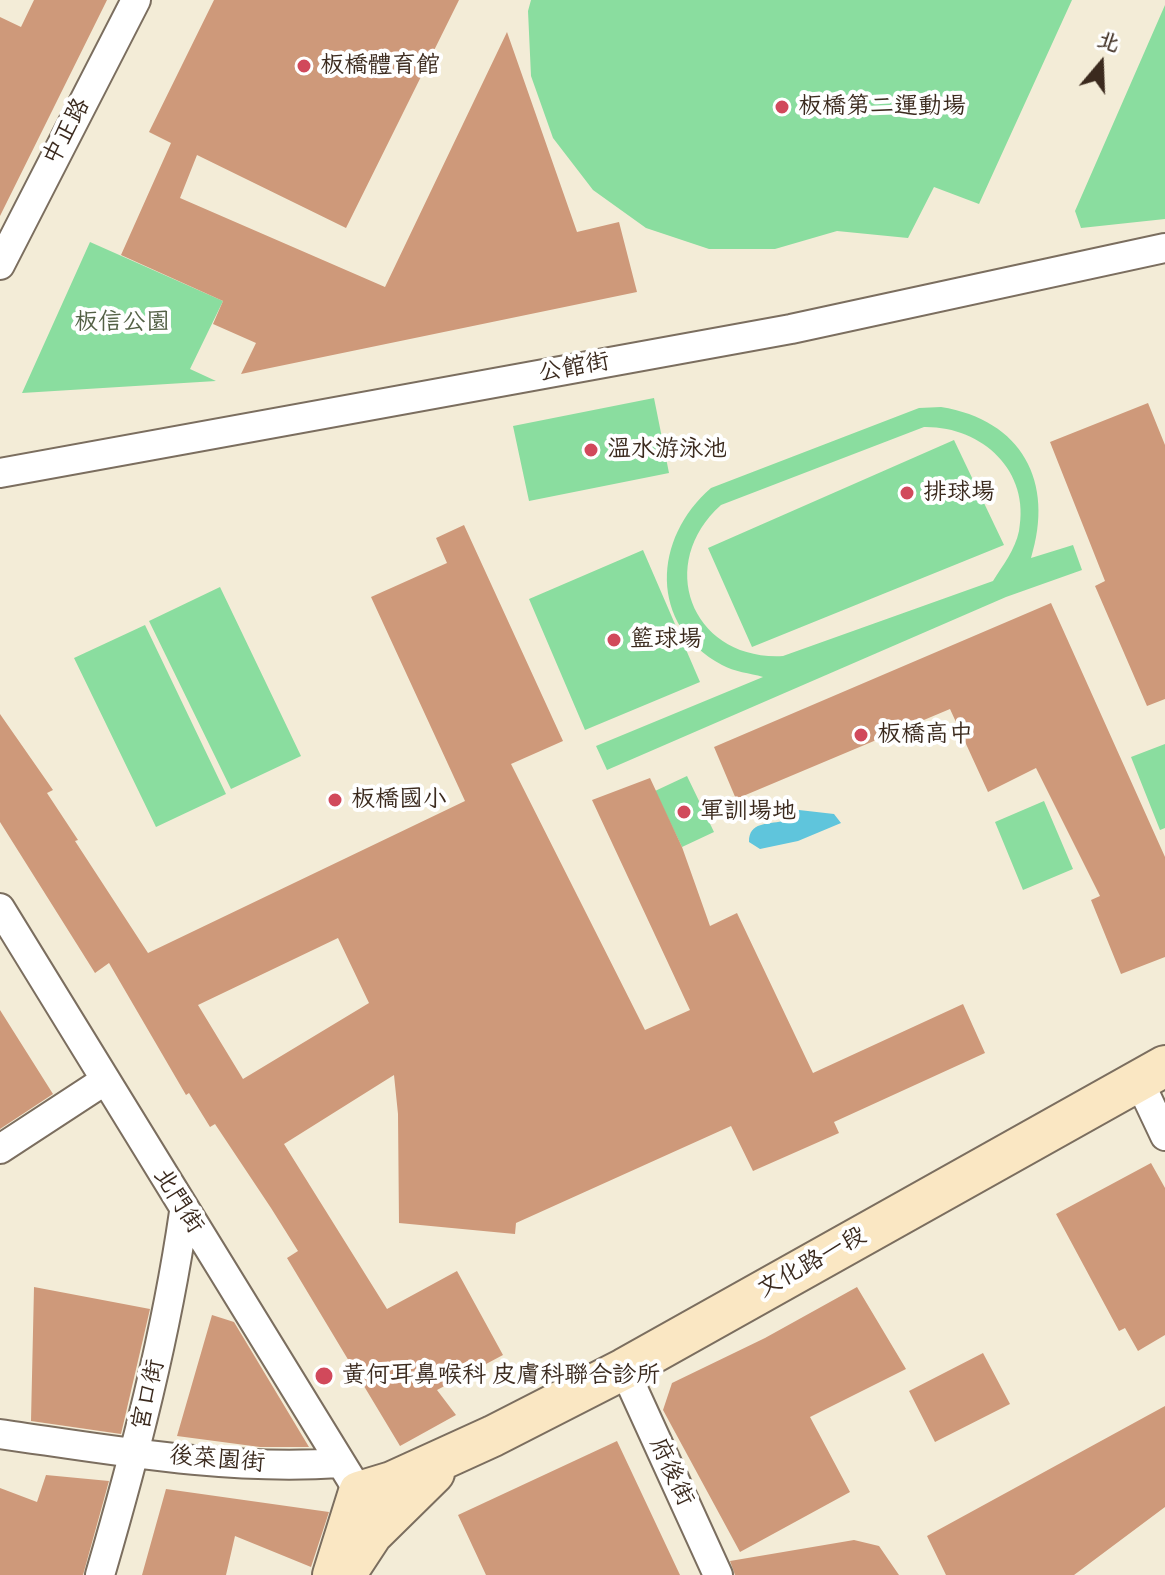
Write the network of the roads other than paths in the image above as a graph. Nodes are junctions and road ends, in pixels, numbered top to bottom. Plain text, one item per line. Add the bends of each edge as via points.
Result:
1 (136, 0) edge
2 (1159, 253) edge
3 (0, 265) edge
4 (0, 473) edge
5 (0, 908) edge
6 (1151, 1072) edge
7 (104, 1081) junction
8 (1165, 1136) edge
9 (0, 1149) edge
10 (184, 1212) junction
11 (624, 1369) junction
12 (0, 1434) edge
13 (136, 1453) junction
14 (454, 1453) junction
15 (350, 1477) junction
16 (100, 1575) edge
17 (333, 1575) edge
18 (345, 1575) edge
19 (718, 1575) edge

1 - 3 street, 中正路
2 - 4 street, 公館街 via 791,329
5 - 7 street, 北門街
6 - 8 street
6 - 11 street, 文化路一段
7 - 9 street
7 - 10 street, 北門街
10 - 13 street, 宮口街 via 173,1291
10 - 15 street, 北門街
11 - 14 street, 文化路一段
11 - 19 street, 府後街
12 - 13 street, 後菜園街
13 - 15 street, 後菜園街
13 - 16 street, 宮口街
14 - 15 street, 文化路一段 via 392,1482
14 - 18 street, 文化路一段 via 372,1534
15 - 17 street

